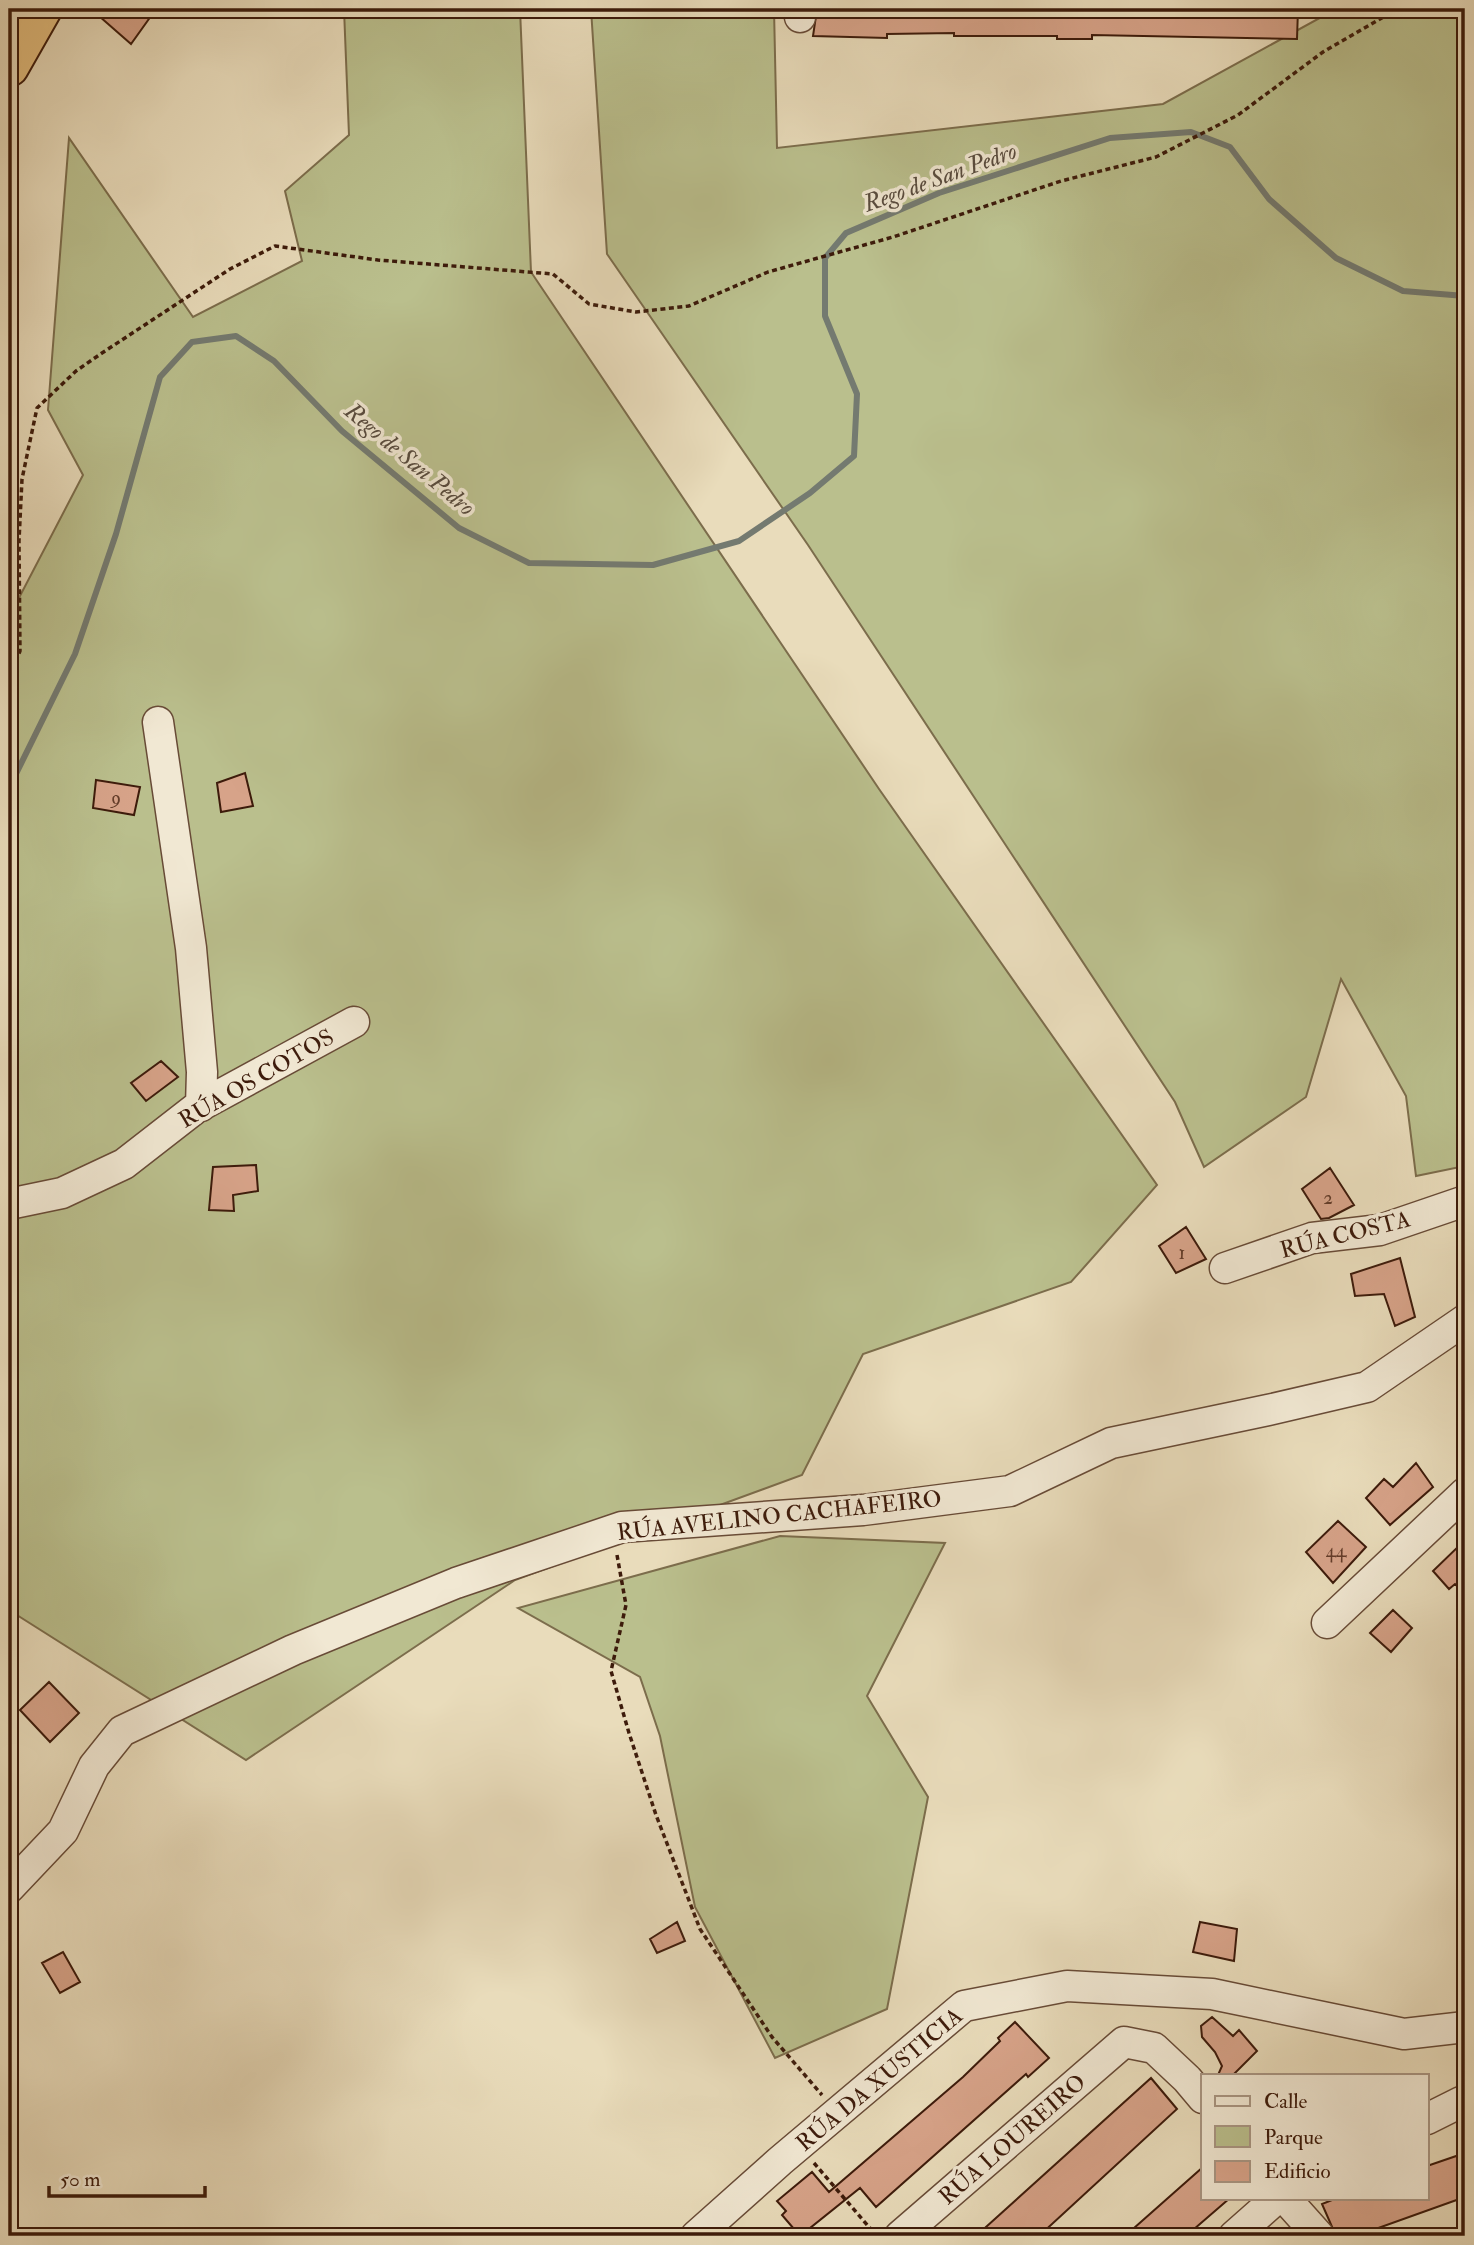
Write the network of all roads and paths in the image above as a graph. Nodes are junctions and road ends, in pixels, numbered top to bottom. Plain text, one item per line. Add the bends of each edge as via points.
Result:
1 (42, 9) edge
2 (1397, 9) edge
3 (9, 67) edge
4 (9, 677) edge
5 (158, 722) dead end
6 (354, 1022) dead end
7 (201, 1106) junction
8 (1465, 1201) edge
9 (9, 1204) edge
10 (1225, 1268) dead end
11 (1465, 1320) edge
12 (1465, 1493) edge
13 (609, 1531) junction
14 (1327, 1623) dead end
15 (9, 1888) edge
16 (1465, 2027) edge
17 (1201, 2096) edge
18 (1461, 2102) dead end
19 (837, 2113) junction
20 (1428, 2118) edge
21 (799, 2146) junction
22 (1275, 2200) edge
23 (1287, 2200) edge
24 (696, 2236) edge
25 (877, 2236) edge
26 (900, 2236) edge
27 (1234, 2236) edge
28 (1319, 2236) edge

1 - 3 highway
2 - 4 path via 1322,52 1238,115 1156,156 768,272 689,306 636,312 589,304 553,274 378,260 275,246 230,269 76,371 37,408 22,479 20,651
5 - 7 street via 191,948
6 - 7 street, RÚA OS COTOS
7 - 9 street, RÚA OS COTOS via 124,1164 62,1193
8 - 10 street, RÚA COSTA via 1380,1230 1312,1238
11 - 13 street, RÚA AVELINO CACHAFEIRO via 1367,1387 1111,1443 1010,1491 863,1510
12 - 14 street
13 - 15 street, RÚA AVELINO CACHAFEIRO via 431,1593 293,1650 122,1731 94,1766 63,1830
13 - 19 path via 626,1605 611,1671 656,1815 700,1929 772,2037
16 - 19 street, RÚA DA XUSTICIA via 1404,2034 1212,1994 1067,1986 964,2006
17 - 26 street, RÚA LOUREIRO via 1154,2048 1124,2042
18 - 20 street
19 - 21 street, RÚA DA XUSTICIA
21 - 24 street, RÚA DA XUSTICIA
21 - 25 path
22 - 27 street
23 - 28 street

